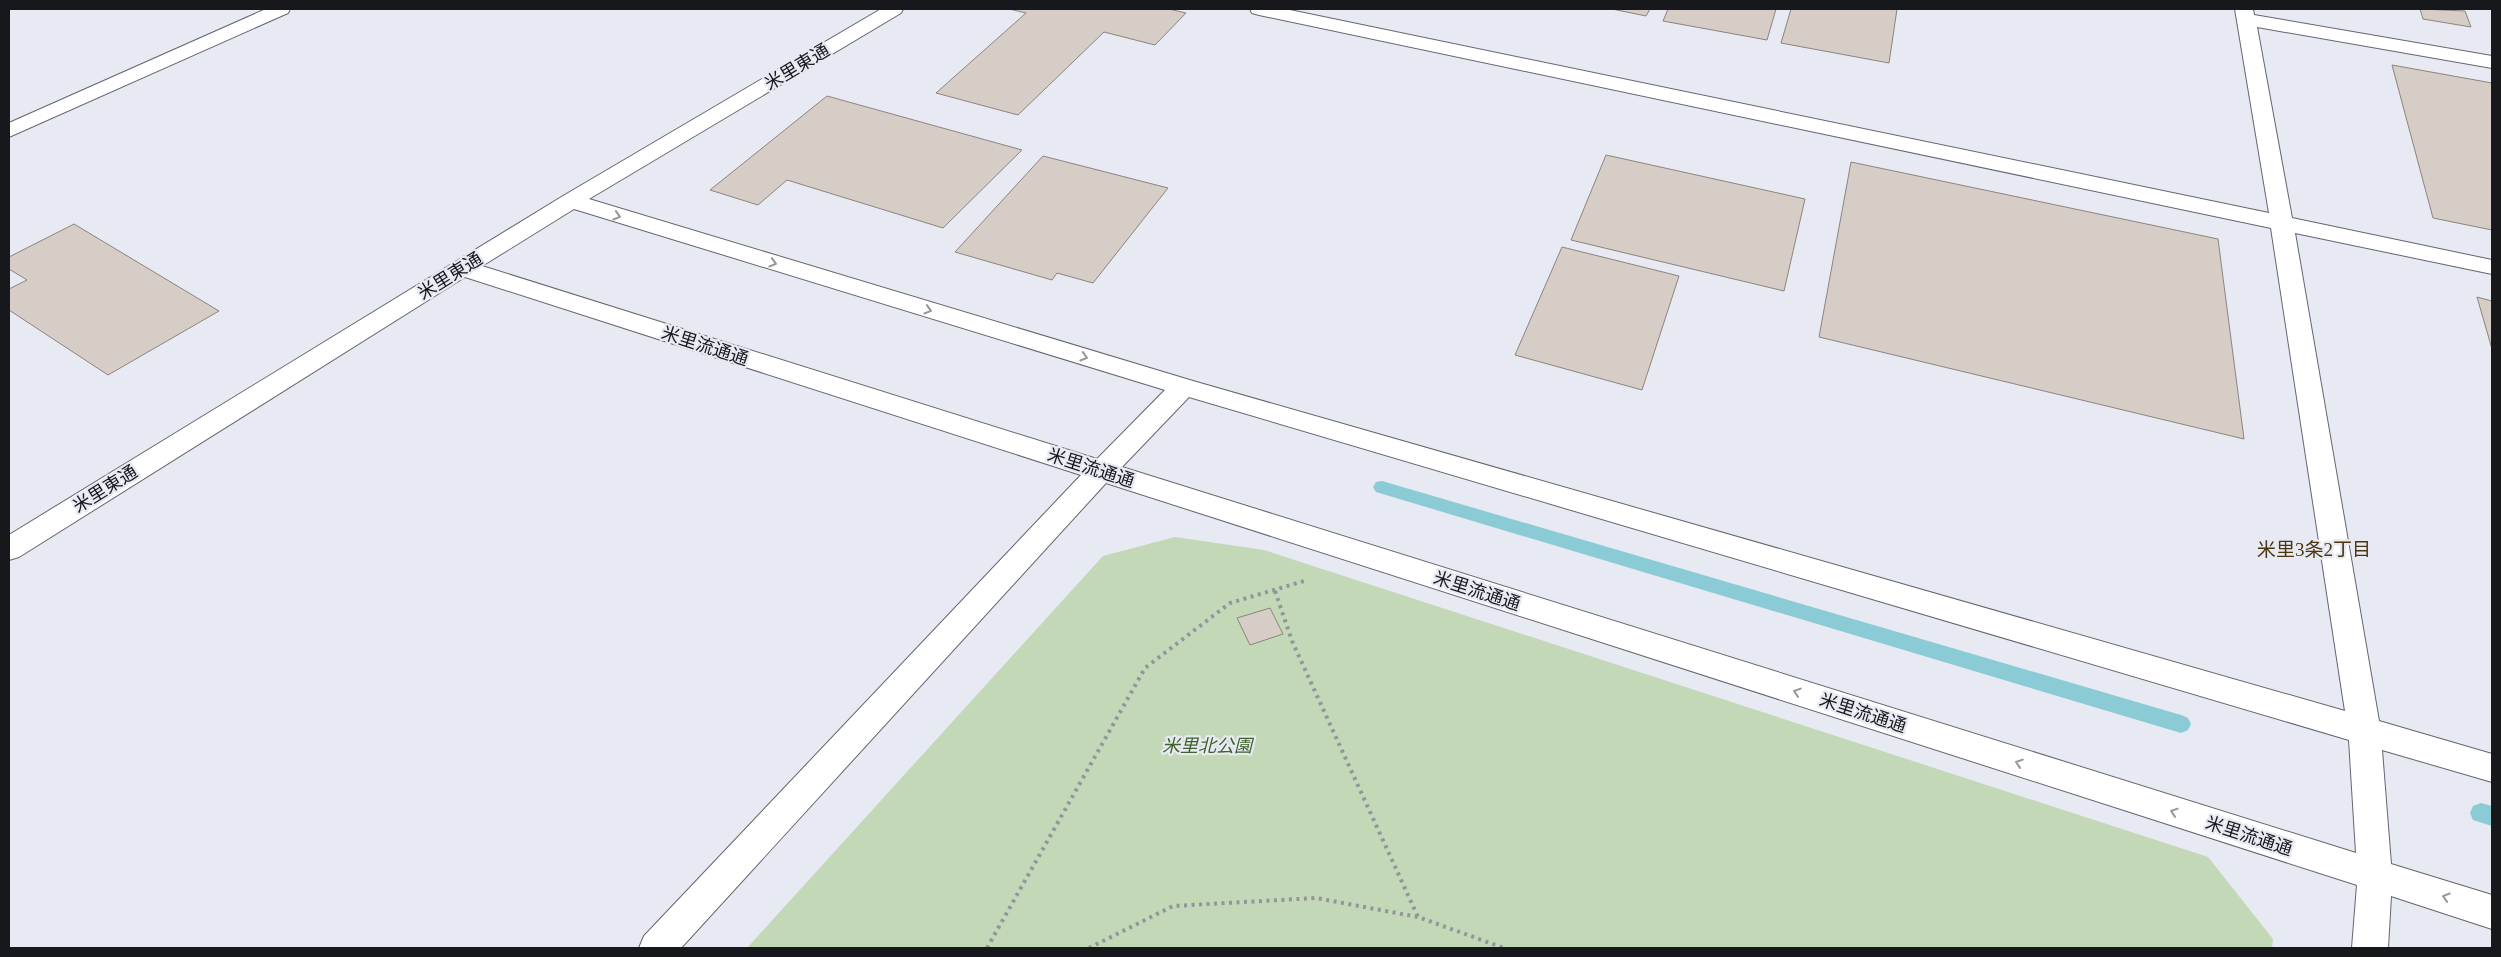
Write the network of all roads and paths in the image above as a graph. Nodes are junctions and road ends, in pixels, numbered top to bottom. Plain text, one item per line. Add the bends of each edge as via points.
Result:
1 (281, 9) edge
2 (894, 9) edge
3 (1259, 9) edge
4 (2245, 14) edge
5 (2492, 62) edge
6 (9, 131) edge
7 (571, 201) junction
8 (2282, 224) junction
9 (2492, 267) edge
10 (462, 268) junction
11 (1184, 388) junction
12 (1101, 471) junction
13 (9, 548) edge
14 (1306, 580) dead end
15 (1275, 591) junction
16 (2364, 730) junction
17 (2492, 768) edge
18 (2375, 876) junction
19 (2492, 912) edge
20 (1418, 917) junction
21 (657, 948) edge
22 (987, 948) edge
23 (1089, 948) edge
24 (1504, 948) edge
25 (2370, 948) edge

1 - 6 street
2 - 7 street, 米里東通
3 - 8 street
4 - 5 street
4 - 8 street
7 - 10 street, 米里東通
7 -> 11 street
8 - 9 street
8 - 16 street
10 - 12 street, 米里流通通
10 - 13 street, 米里東通
11 - 12 street
11 - 16 street
18 -> 12 street, 米里流通通
12 - 21 street
14 - 15 path
15 - 20 path via 1292,641
15 - 22 path via 1230,603 1145,668
16 - 17 street
16 - 18 street
19 -> 18 street, 米里流通通
18 - 25 street
20 - 23 path via 1316,898 1173,906
20 - 24 path

